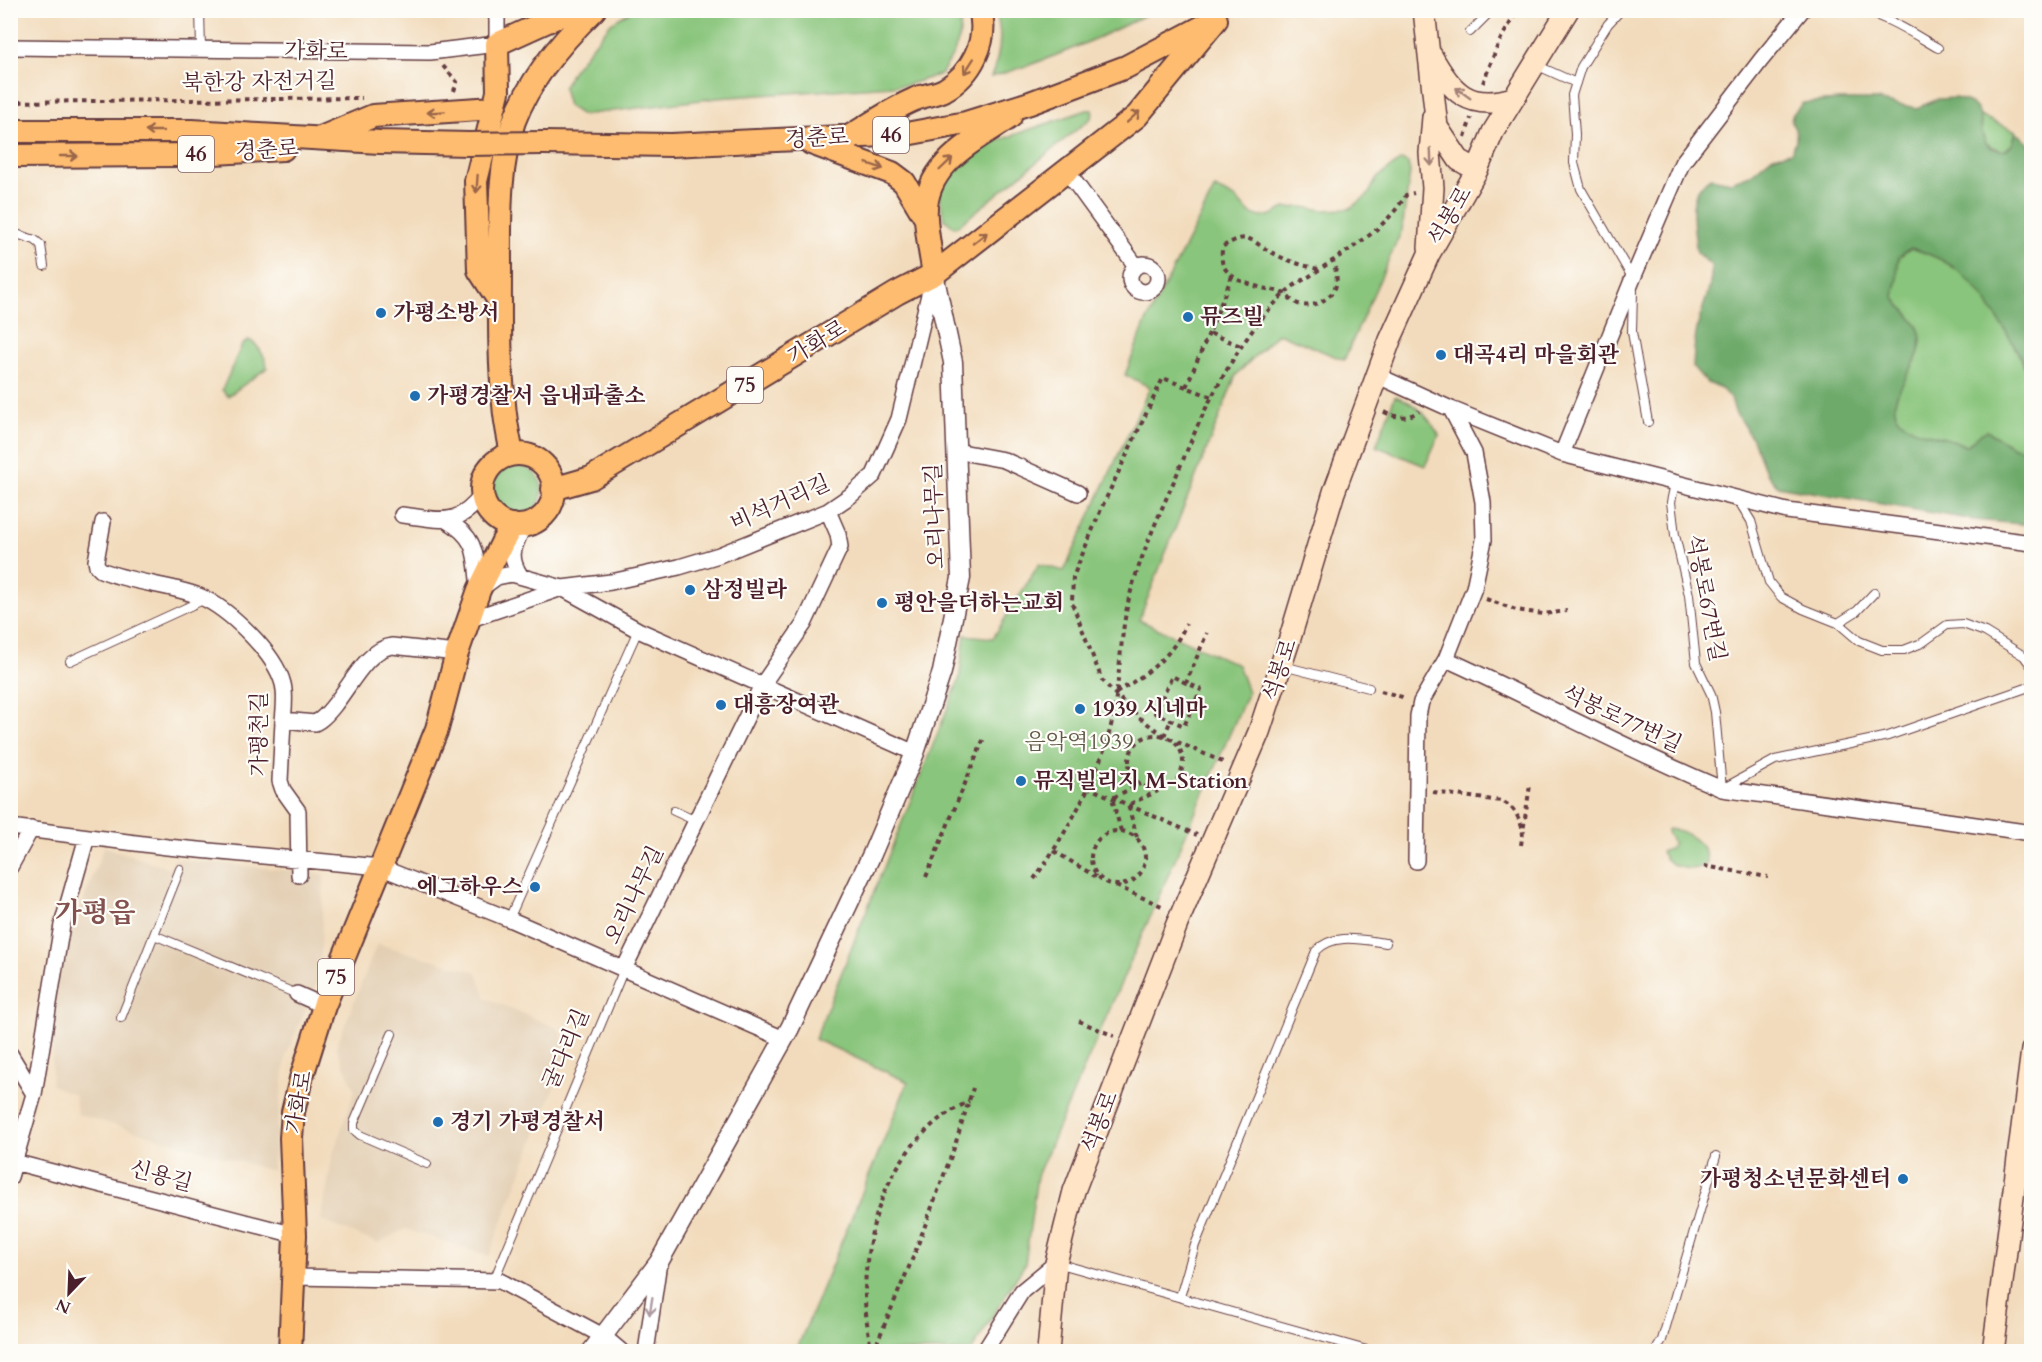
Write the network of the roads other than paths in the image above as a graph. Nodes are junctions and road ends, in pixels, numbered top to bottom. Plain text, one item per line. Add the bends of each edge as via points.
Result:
1 (200, 10) edge
2 (495, 10) edge
3 (572, 10) edge
4 (594, 10) edge
5 (980, 10) edge
6 (1424, 10) edge
7 (1492, 10) edge
8 (1568, 10) edge
9 (1621, 10) edge
10 (1802, 10) edge
11 (1854, 10) edge
12 (1222, 15) edge
13 (1470, 32) dead end
14 (497, 44) junction
15 (10, 47) edge
16 (1938, 48) dead end
17 (201, 50) junction
18 (1429, 52) junction
19 (1533, 64) junction
20 (1576, 83) junction
21 (1513, 98) junction
22 (1434, 99) junction
23 (1030, 103) junction
24 (494, 108) junction
25 (10, 131) edge
26 (850, 136) junction
27 (318, 139) junction
28 (800, 140) junction
29 (380, 142) junction
30 (10, 156) edge
31 (1066, 170) junction
32 (1477, 170) junction
33 (925, 217) junction
34 (10, 232) edge
35 (1429, 254) junction
36 (44, 266) dead end
37 (1136, 266) dead end
38 (934, 274) junction
39 (1633, 278) junction
40 (500, 302) junction
41 (1376, 375) junction
42 (1451, 409) junction
43 (1648, 422) dead end
44 (956, 451) junction
45 (512, 454) junction
46 (1562, 454) junction
47 (1675, 483) junction
48 (554, 489) junction
49 (1078, 494) dead end
50 (1737, 499) junction
51 (485, 502) junction
52 (828, 511) junction
53 (402, 515) dead end
54 (446, 520) junction
55 (103, 522) dead end
56 (519, 525) junction
57 (2031, 543) edge
58 (520, 575) junction
59 (562, 588) junction
60 (479, 590) junction
61 (1874, 592) dead end
62 (205, 599) junction
63 (468, 620) junction
64 (1838, 623) junction
65 (638, 630) junction
66 (457, 652) junction
67 (1446, 659) junction
68 (70, 661) dead end
69 (1281, 665) junction
70 (2031, 667) edge
71 (762, 685) junction
72 (2031, 686) edge
73 (1369, 688) road end
74 (283, 720) junction
75 (915, 753) junction
76 (1722, 789) junction
77 (674, 811) dead end
78 (696, 821) junction
79 (10, 827) edge
80 (31, 829) junction
81 (2031, 833) edge
82 (87, 837) junction
83 (1416, 861) dead end
84 (10, 867) edge
85 (380, 867) junction
86 (299, 868) junction
87 (180, 869) dead end
88 (509, 919) junction
89 (154, 935) junction
90 (1386, 942) dead end
91 (624, 969) junction
92 (297, 994) joint
93 (324, 1006) junction
94 (121, 1018) dead end
95 (392, 1034) dead end
96 (784, 1039) junction
97 (2031, 1050) edge
98 (10, 1054) edge
99 (34, 1094) junction
100 (1716, 1156) dead end
101 (13, 1161) edge
102 (427, 1164) dead end
103 (10, 1177) edge
104 (295, 1235) junction
105 (659, 1262) junction
106 (1056, 1263) junction
107 (294, 1277) junction
108 (494, 1280) junction
109 (1180, 1297) junction
110 (603, 1336) junction
111 (290, 1352) edge
112 (591, 1352) edge
113 (622, 1352) edge
114 (646, 1352) edge
115 (984, 1352) edge
116 (1048, 1352) edge
117 (1374, 1352) edge
118 (1656, 1352) edge
119 (1993, 1352) edge

1 - 17 lane
2 - 14 street
3 - 14 main road
4 - 40 main road via 538,77 514,122 502,183
5 -> 26 main road via 979,46 959,80 937,93 914,99
6 - 18 main road
7 - 13 lane
8 - 19 main road, 석봉로
9 - 20 lane via 1581,67
10 - 39 street via 1683,163
11 - 16 lane via 1901,27
12 - 23 main road, 경춘로 / 46 via 1126,67
31 -> 12 main road, 가화로 / 75 via 1137,116
14 - 17 street, 가화로 via 430,52
14 - 24 main road via 498,92
15 - 17 street, 가화로
21 -> 18 main road via 1487,104 1475,102 1460,93
18 - 22 main road
19 - 20 lane
19 - 21 main road, 석봉로
20 - 39 lane via 1572,95 1576,176
21 - 32 main road, 석봉로
22 - 32 main road via 1437,127 1459,160
22 -> 35 main road
23 - 26 main road, 경춘로 / 46 via 966,123 906,134
33 -> 23 main road via 929,190 942,168 964,147
24 -> 27 main road via 373,116
24 -> 40 main road via 476,181 479,270
27 -> 25 main road, 경춘로 / 46 via 192,131
26 - 28 main road, 경춘로 / 46
27 - 29 main road, 경춘로 / 46
28 - 29 main road, 경춘로 / 46, bridge via 671,145
28 -> 33 main road via 892,173 904,182
30 -> 29 main road, 경춘로 / 46 via 180,155
31 - 37 street
38 -> 31 main road, 가화로 / 75
32 - 35 main road, 석봉로
33 - 38 main road
34 - 36 lane via 41,245
35 - 41 main road, 석봉로
38 - 44 street, 오리나무길 via 953,362
38 - 48 main road, 가화로 / 75 via 591,478
38 - 52 street, 비석거리길 via 901,415 876,471 854,494
39 - 43 lane via 1632,332
39 - 46 street
40 - 45 main road via 504,404
41 - 42 street
41 - 69 main road, 석봉로 via 1334,492
42 - 46 street
42 - 67 street via 1474,453 1485,540 1472,594
44 - 49 street via 1004,460
44 - 75 street, 오리나무길 via 961,578 942,672
45 - 48 main road via 540,462
45 - 51 main road via 488,468 482,486
46 - 47 street
47 - 50 street
47 - 76 lane, 석봉로67번길 via 1671,502 1675,535 1689,595 1696,663 1715,712
48 - 56 main road via 542,516
50 - 57 street via 1787,512
50 - 64 lane via 1751,521 1769,582 1781,597
51 - 54 street via 464,515
51 - 56 main road via 496,518
51 - 60 main road, 가화로 via 492,535
52 - 59 street, 비석거리길 via 679,567
52 - 71 street, 오리나무길 via 840,547 804,624
53 - 54 street
54 - 60 street via 471,542
55 - 62 street, 가평천길 via 96,561 101,570
56 - 58 street via 513,555
56 - 60 main road, 가화로 via 503,541
58 - 59 street
58 - 60 street via 503,575
59 - 63 street, 비석거리길
59 - 65 street
60 - 63 main road, 가화로 / 75
61 - 64 lane via 1857,611
62 - 68 lane
62 - 74 street, 가평천길 via 237,620 277,670 285,698
63 - 66 main road, 가화로 / 75
64 - 70 lane via 1859,641 1882,650 1904,650 1947,625 1963,624 2025,656
65 - 71 street
65 - 88 lane
66 - 74 street via 383,647 320,720
66 - 85 main road, 가화로 / 75 via 437,729
67 - 76 street, 석봉로77번길
67 - 83 street via 1421,702 1418,716
69 - 73 lane
69 - 106 main road, 석봉로 via 1259,732 1182,914 1074,1191
71 - 75 street
71 - 78 street, 오리나무길
72 - 76 lane via 1888,736 1775,760
74 - 86 street, 가평천길 via 280,781 298,811
75 - 96 street, 오리나무길
76 - 81 street, 석봉로77번길
77 - 78 lane
78 - 91 street, 오리나무길
79 - 80 street
80 - 82 street
80 - 84 street
82 - 86 street
82 - 99 street via 62,925
85 - 86 street
85 - 88 street
85 - 93 main road, 가화로 / 75
87 - 89 lane
88 - 91 street
89 - 92 lane
89 - 94 lane
90 - 109 lane via 1344,939 1322,945 1316,951 1195,1245
91 - 96 street, 오리나무길
91 - 108 lane, 굴다리길
92 - 93 street
93 - 104 main road, 가화로 / 75 via 293,1112
95 - 102 lane via 354,1130
96 - 105 street, 오리나무길
97 - 119 main road
98 - 99 street
99 - 101 street
100 - 118 lane
101 - 103 street
101 - 104 street, 신용길
104 - 107 main road, 가화로 / 75
105 - 110 street, 오리나무길
105 -> 114 street
106 - 109 lane
106 - 115 street via 1022,1291
106 - 116 main road, 석봉로
107 - 108 street
107 - 111 main road, 가화로 / 75
108 - 110 street via 507,1283
109 - 117 lane
110 - 112 street, 오리나무길
110 - 113 street

